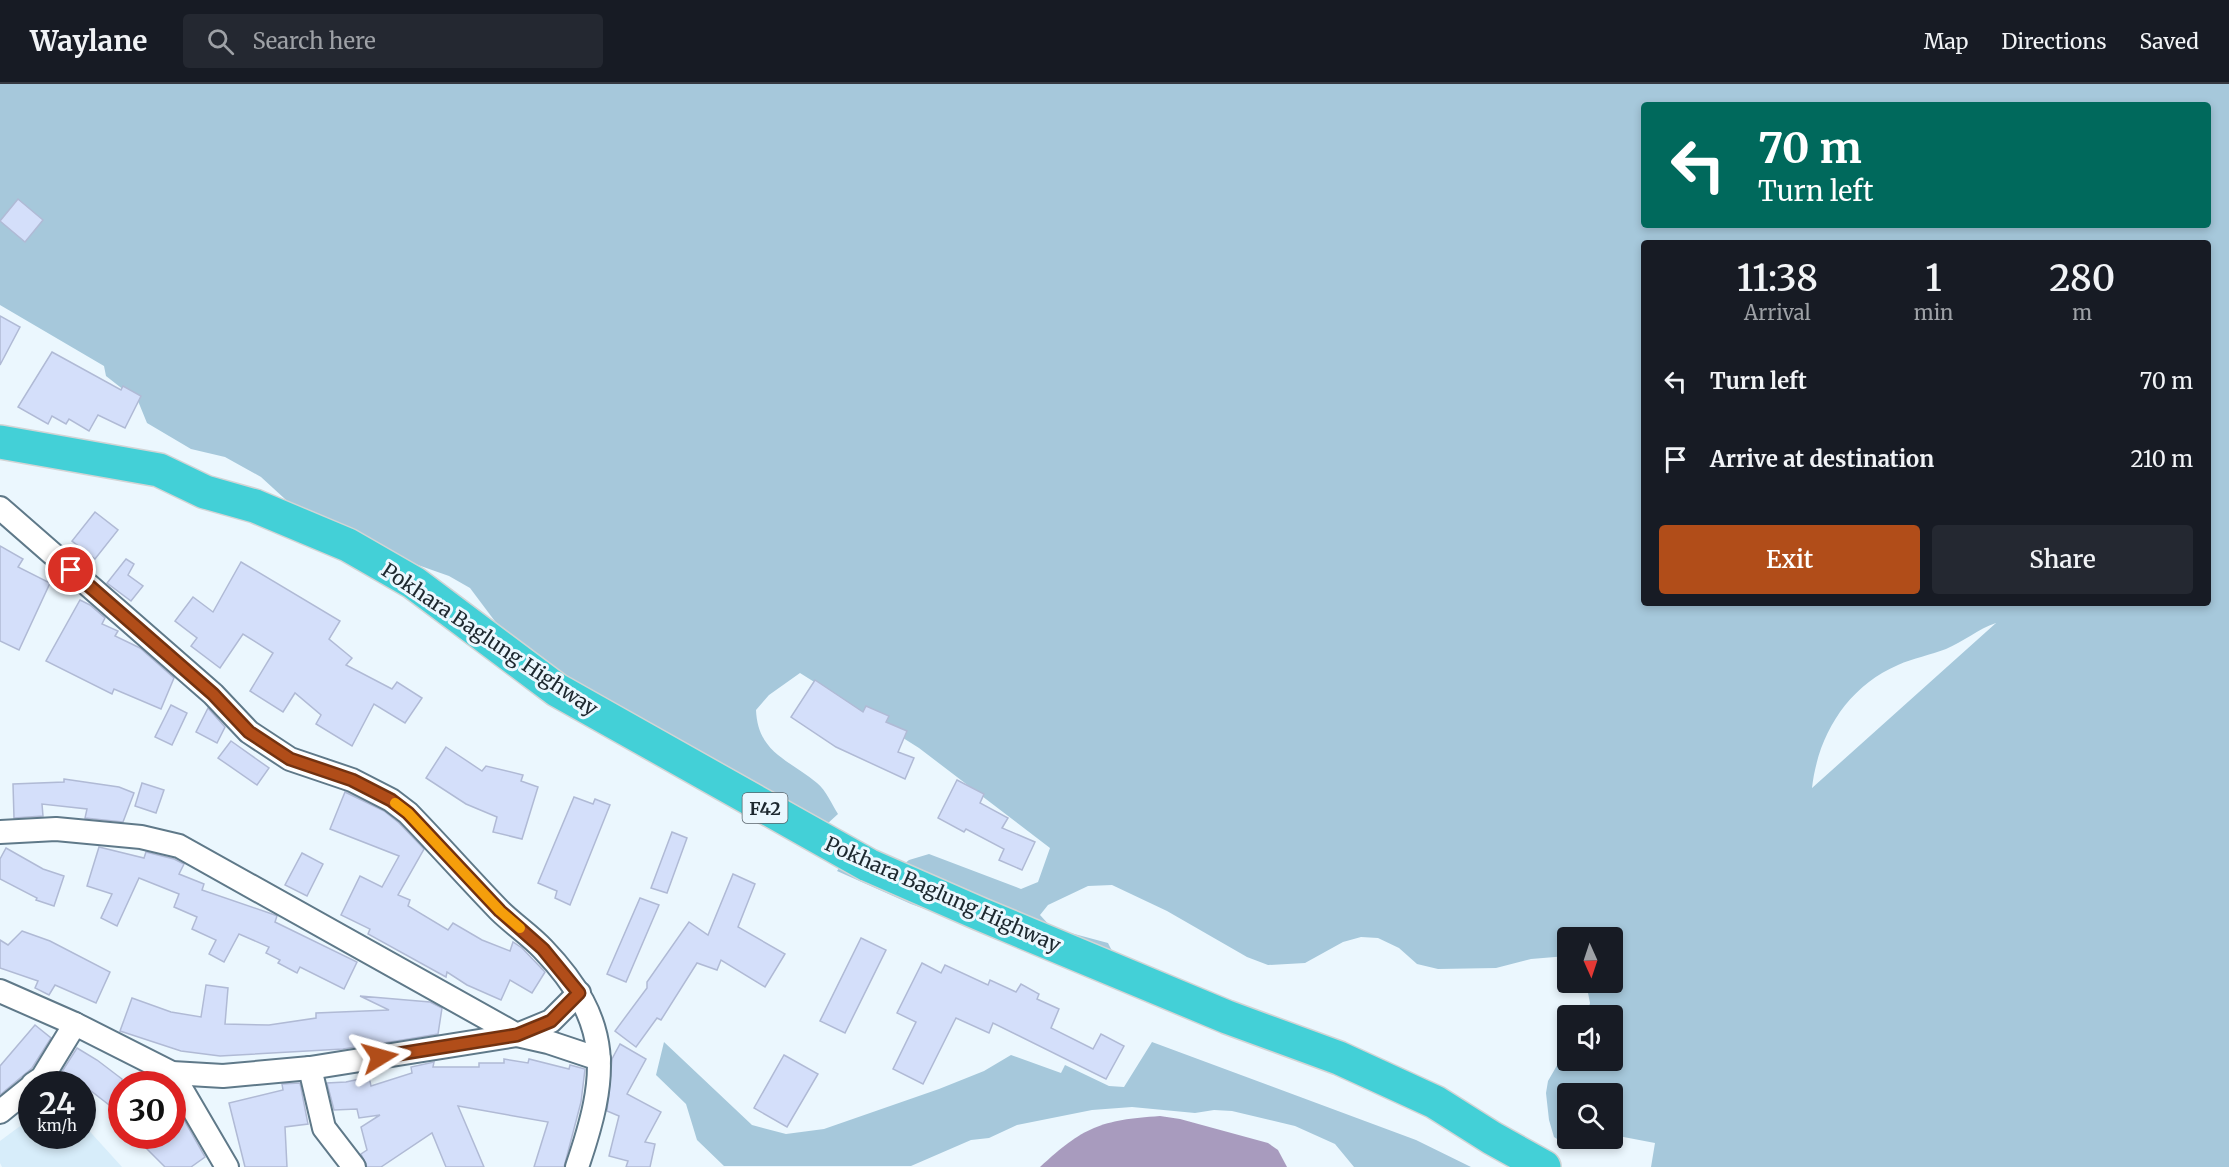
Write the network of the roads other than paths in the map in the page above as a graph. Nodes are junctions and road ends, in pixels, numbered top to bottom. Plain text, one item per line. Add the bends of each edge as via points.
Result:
1 (0, 442) edge
2 (0, 508) edge
3 (0, 832) edge
4 (0, 991) edge
5 (579, 993) junction
6 (75, 1024) junction
7 (517, 1035) junction
8 (599, 1059) junction
9 (310, 1068) junction
10 (46, 1071) edge
11 (168, 1071) edge
12 (186, 1074) edge
13 (18, 1097) edge
14 (186, 1097) edge
15 (0, 1112) edge
16 (227, 1167) edge
17 (354, 1167) edge
18 (577, 1167) edge
19 (1544, 1167) edge

1 - 19 highway, Pokhara Baglung Highway / F42 via 159,470 205,492 255,506 348,545 414,583 557,690 868,865 1227,1017 1339,1058 1435,1102
2 - 5 street via 213,694 249,732 290,759 352,780 408,813 500,911 543,949
3 - 7 street via 67,830 141,837 179,846
4 - 6 street
5 - 7 street via 551,1021
5 - 8 street via 598,1043
6 - 10 street
6 - 11 street
7 - 8 street
7 - 9 street
8 - 18 street via 599,1085
9 - 12 street via 223,1076
9 - 17 street via 324,1128
13 - 15 street
14 - 16 street

